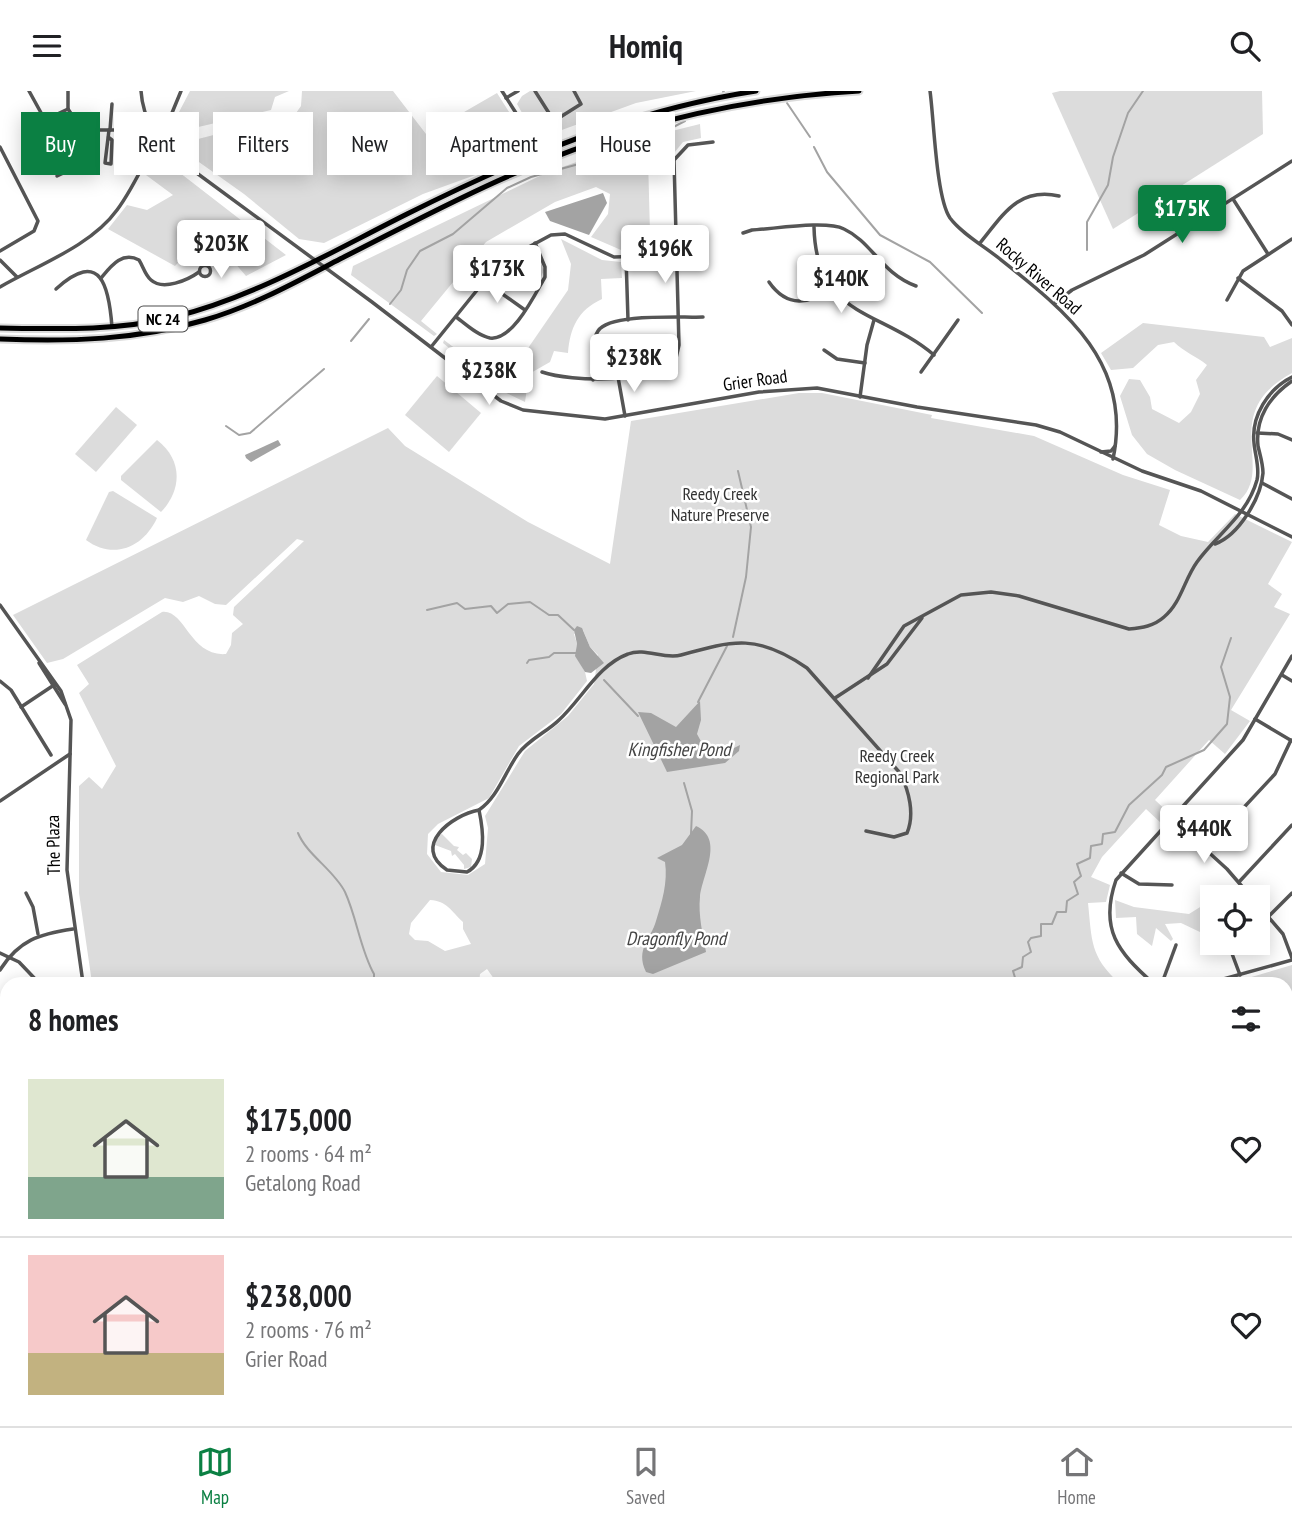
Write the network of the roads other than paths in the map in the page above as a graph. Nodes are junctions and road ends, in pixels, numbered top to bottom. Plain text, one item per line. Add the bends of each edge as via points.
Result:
1 (29, 91) edge
2 (68, 91) edge
3 (141, 91) edge
4 (181, 91) edge
5 (502, 91) edge
6 (518, 91) edge
7 (535, 91) edge
8 (756, 91) edge
9 (859, 91) edge
10 (930, 91) edge
11 (576, 92) edge
12 (506, 98) junction
13 (112, 104) dead end
14 (69, 110) joint
15 (41, 112) edge
16 (64, 112) edge
17 (145, 112) edge
18 (170, 112) edge
19 (515, 112) edge
20 (100, 130) edge
21 (109, 130) junction
22 (114, 130) edge
23 (108, 137) junction
24 (713, 142) dead end
25 (562, 144) edge
26 (0, 147) edge
27 (562, 154) edge
28 (1292, 161) edge
29 (199, 174) edge
30 (137, 175) edge
31 (490, 175) edge
32 (515, 175) edge
33 (1059, 196) dead end
34 (1233, 199) junction
35 (814, 227) junction
36 (743, 233) dead end
37 (1292, 239) edge
38 (535, 243) junction
39 (980, 243) junction
40 (0, 251) edge
41 (1268, 254) junction
42 (676, 255) junction
43 (626, 257) junction
44 (0, 260) edge
45 (314, 260) junction
46 (325, 268) junction
47 (199, 272) dead end
48 (17, 277) junction
49 (101, 278) junction
50 (1238, 278) junction
51 (484, 281) junction
52 (769, 282) dead end
53 (916, 286) dead end
54 (0, 287) edge
55 (832, 287) junction
56 (56, 289) dead end
57 (1227, 300) dead end
58 (1055, 303) junction
59 (525, 310) junction
60 (1290, 316) edge
61 (456, 317) junction
62 (704, 317) dead end
63 (678, 318) junction
64 (628, 320) junction
65 (874, 320) junction
66 (958, 320) dead end
67 (1292, 324) edge
68 (112, 327) junction
69 (0, 328) edge
70 (0, 339) edge
71 (431, 347) junction
72 (824, 350) dead end
73 (934, 355) junction
74 (865, 363) junction
75 (542, 372) dead end
76 (920, 372) dead end
77 (618, 377) junction
78 (1292, 379) edge
79 (593, 380) junction
80 (860, 397) junction
81 (625, 416) junction
82 (1255, 433) junction
83 (1292, 440) edge
84 (1116, 444) junction
85 (1100, 452) junction
86 (1113, 459) junction
87 (1259, 481) junction
88 (1292, 499) edge
89 (1241, 511) junction
90 (1247, 514) junction
91 (1292, 537) edge
92 (1215, 544) junction
93 (0, 605) edge
94 (932, 610) junction
95 (35, 656) junction
96 (1292, 656) edge
97 (1281, 675) junction
98 (868, 678) junction
99 (0, 681) edge
100 (1292, 681) edge
101 (54, 685) junction
102 (835, 698) junction
103 (67, 705) junction
104 (21, 706) junction
105 (1255, 719) junction
106 (1292, 740) edge
107 (71, 754) junction
108 (51, 755) dead end
109 (0, 801) edge
110 (479, 810) junction
111 (1171, 818) junction
112 (1292, 825) edge
113 (866, 831) dead end
114 (1205, 849) junction
115 (1121, 873) junction
116 (1238, 882) junction
117 (1172, 885) dead end
118 (1241, 885) edge
119 (26, 893) dead end
120 (1292, 893) edge
121 (1270, 915) edge
122 (1270, 919) edge
123 (73, 929) junction
124 (38, 935) junction
125 (1176, 945) dead end
126 (0, 953) edge
127 (1232, 955) edge
128 (8, 957) junction
129 (1292, 959) edge
130 (0, 970) edge
131 (1240, 975) junction
132 (34, 977) edge
133 (82, 977) edge
134 (1147, 977) edge
135 (1164, 977) edge
136 (1233, 977) edge

1 - 15 street
2 - 14 street
3 - 17 street, Grier Road
4 - 18 street
5 - 12 street
6 - 12 street
7 - 11 street via 554,121 581,104
8 - 25 main road, NC 24 via 650,114
9 - 27 main road, NC 24 via 685,115
10 - 39 street, Rocky River Road via 946,210
12 - 19 street
13 - 21 street
14 - 16 street
20 - 21 street
21 - 22 street
21 - 23 street
23 - 23 street via 105,140 107,165 113,162
24 - 42 street via 688,145 674,160
26 - 40 street via 38,221 31,234
28 - 34 street
29 - 45 street, Grier Road
30 - 48 street via 123,202 101,228
31 - 45 main road, NC 24
32 - 46 main road, NC 24
33 - 39 street via 1041,193 1020,198
34 - 41 street
34 - 58 street via 1131,263 1072,290
35 - 36 street
35 - 53 street via 844,229 893,275
35 - 55 street via 818,264
37 - 41 street
38 - 43 street via 565,234 607,256
38 - 51 street via 499,263
38 - 59 street via 545,277
39 - 58 street, Rocky River Road
41 - 50 street
42 - 43 street
42 - 63 street
43 - 64 street
44 - 48 street
45 - 46 street, Grier Road
45 - 68 main road, NC 24 via 208,307
46 - 70 main road, NC 24 via 236,310 167,330 89,340
46 - 71 street, Grier Road
47 - 49 street via 187,280 158,283 139,260 128,257
48 - 54 street
49 - 56 street via 79,273
49 - 68 street via 110,295
50 - 57 street
50 - 60 street
51 - 59 street
51 - 61 street
52 - 55 street via 781,296 799,302 814,300
55 - 65 street via 856,312
58 - 84 street, Rocky River Road via 1081,332 1109,376 1118,412
59 - 61 street via 499,337 488,338
60 - 67 street
61 - 71 street
62 - 63 street
63 - 64 street
63 - 77 street via 678,352 672,363
64 - 79 street via 612,321 598,331
65 - 73 street via 909,335
65 - 74 street
66 - 73 street
68 - 69 main road, NC 24
71 - 81 street, Grier Road via 515,408 590,419
72 - 74 street via 837,359
73 - 76 street
74 - 80 street
75 - 79 street
77 - 79 street
77 - 81 street
78 - 82 street via 1265,407
80 - 81 street, Grier Road via 823,388 791,388
80 - 85 street, Grier Road via 1046,427
82 - 83 street
82 - 87 street
84 - 85 street via 1111,451
84 - 86 street, Rocky River Road
85 - 86 street, Grier Road
86 - 89 street
87 - 88 street
87 - 89 street
87 - 90 street
89 - 90 street
89 - 92 street
90 - 91 street
90 - 92 street via 1230,535
92 - 94 street via 1198,562 1171,611 1143,628 1117,627 1019,596 991,592 961,595
93 - 95 street, The Plaza
94 - 98 street via 887,664
94 - 98 street via 896,634
95 - 101 street, The Plaza
95 - 103 street, The Plaza
96 - 97 street
97 - 100 street
97 - 105 street
98 - 102 street
99 - 104 street
101 - 103 street, The Plaza
101 - 104 street
102 - 110 street via 807,668 765,646 724,642 673,657 629,653 596,678 558,722 521,750 491,801
102 - 113 street via 906,786 911,814 907,833 894,837
103 - 107 street, The Plaza
104 - 108 street
105 - 106 street
105 - 111 street via 1242,740
106 - 114 street via 1275,773
107 - 109 street
107 - 123 street, The Plaza via 66,852
110 - 110 street via 451,821 436,834 434,857 447,870 467,872 477,864 484,827
111 - 114 street
111 - 115 street
112 - 116 street
114 - 116 street
115 - 117 street via 1139,884
115 - 134 street via 1111,898 1116,945
116 - 118 street
119 - 124 street
120 - 121 street
122 - 129 street via 1283,934
123 - 124 street
123 - 133 street, The Plaza
124 - 128 street
125 - 135 street
126 - 128 street
127 - 131 street
128 - 130 street
128 - 132 street
129 - 131 street
131 - 136 street

